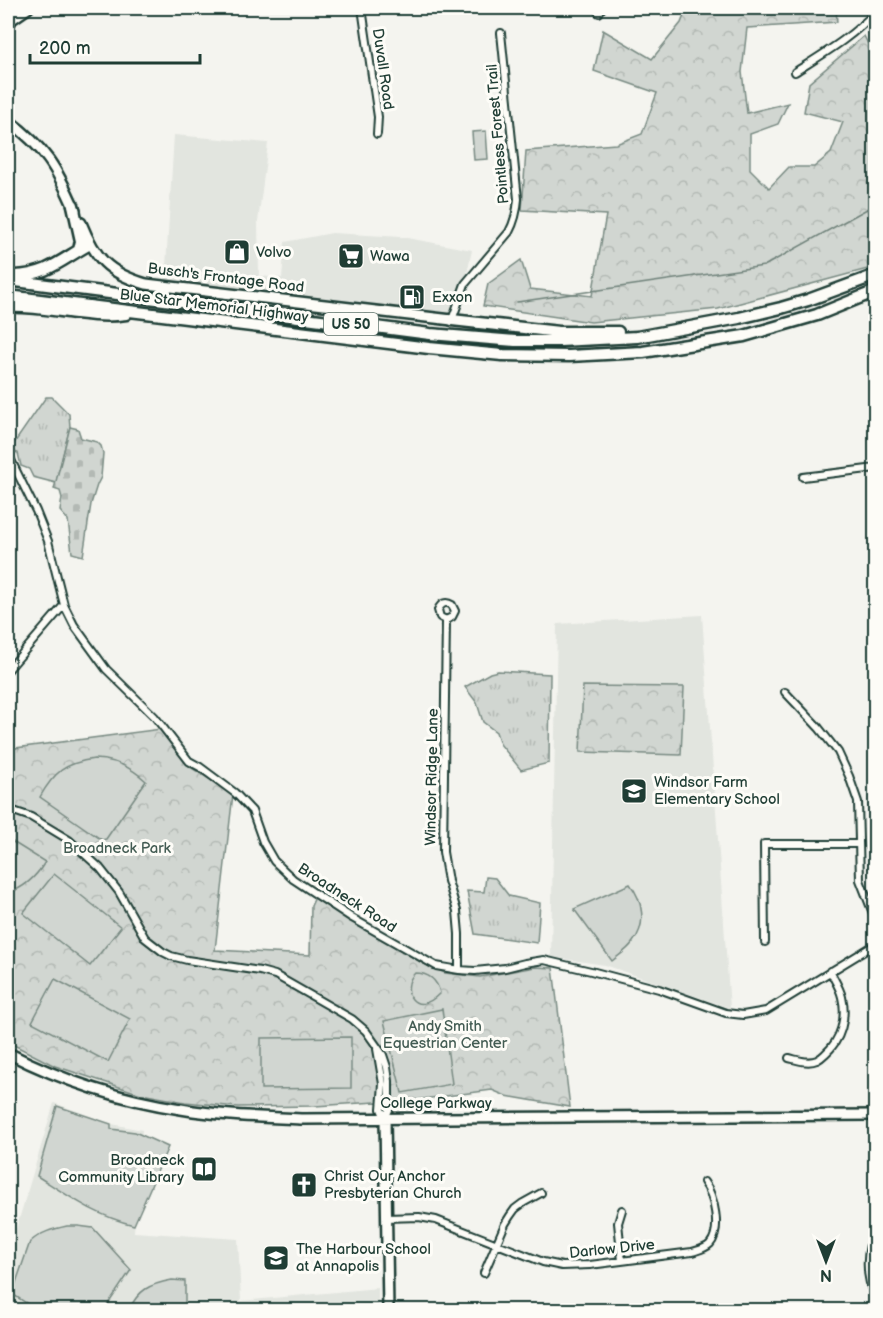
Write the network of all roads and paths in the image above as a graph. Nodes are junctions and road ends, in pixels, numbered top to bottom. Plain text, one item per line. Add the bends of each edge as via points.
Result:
1 (28, 8) edge
2 (362, 8) edge
3 (876, 11) edge
4 (9, 19) edge
5 (501, 33) dead end
6 (795, 72) dead end
7 (8, 120) edge
8 (377, 134) dead end
9 (73, 205) junction
10 (90, 244) junction
11 (79, 250) junction
12 (876, 275) edge
13 (8, 278) edge
14 (876, 291) edge
15 (8, 296) edge
16 (8, 307) edge
17 (142, 312) junction
18 (452, 320) junction
19 (696, 327) junction
20 (8, 454) edge
21 (876, 468) edge
22 (803, 477) dead end
23 (64, 605) junction
24 (446, 620) dead end
25 (8, 670) edge
26 (785, 692) dead end
27 (8, 809) edge
28 (858, 844) junction
29 (876, 921) edge
30 (765, 942) dead end
31 (876, 944) edge
32 (459, 970) junction
33 (830, 971) junction
34 (8, 1053) edge
35 (789, 1058) dead end
36 (876, 1115) edge
37 (385, 1118) junction
38 (8, 1123) edge
39 (8, 1144) edge
40 (704, 1182) dead end
41 (541, 1193) dead end
42 (622, 1210) dead end
43 (386, 1218) junction
44 (876, 1226) edge
45 (497, 1244) junction
46 (622, 1261) junction
47 (484, 1272) dead end
48 (876, 1300) edge
49 (388, 1311) edge

1 - 4 main road
2 - 8 street, Duvall Road via 378,117
3 - 6 street via 853,33
5 - 18 street, Pointless Forest Trail via 517,213 509,232 465,284
7 - 9 main road, Busch's Frontage Road via 50,160
9 - 10 main road, Busch's Frontage Road
9 - 11 highway via 81,241
10 - 11 highway
10 - 18 main road, Busch's Frontage Road via 112,269 146,284
11 - 13 highway via 43,272
12 - 19 highway, Blue Star Memorial Highway / US 50 via 782,308
13 - 19 highway, Blue Star Memorial Highway / US 50 via 474,339 602,340
14 - 17 highway, Blue Star Memorial Highway / US 50 via 817,315 744,336 643,352 569,356 429,348
15 - 17 highway, Blue Star Memorial Highway / US 50
16 - 17 highway via 113,316
18 - 19 highway via 587,333 682,324
20 - 23 street, Broadneck Road via 48,541
21 - 22 street
23 - 25 street
23 - 32 street, Broadneck Road via 106,669 155,717 189,761 235,793 249,808 263,842 287,874 389,940 436,966
24 - 32 street, Windsor Ridge Lane via 443,852 457,911
26 - 28 street via 838,752 858,802
27 - 37 street via 31,817 69,840 93,861 119,892 145,938 163,952 282,978 352,1019 377,1048
28 - 29 street via 860,879
28 - 30 street via 764,844
31 - 33 street, Broadneck Road
32 - 33 street, Broadneck Road via 505,968 544,960 743,1015 766,1011
33 - 35 street via 842,995 843,1025 838,1038 818,1060
34 - 37 main road, College Parkway via 74,1082 179,1109 258,1117
36 - 37 main road, College Parkway
37 - 43 main road
38 - 39 street
40 - 46 street, Darlow Drive via 714,1201 716,1228 709,1245 692,1252
41 - 45 street via 515,1209
42 - 46 street via 618,1223
43 - 45 street, Darlow Drive via 436,1220
43 - 49 main road
44 - 48 street via 867,1269
45 - 46 street, Darlow Drive via 553,1265 573,1267
45 - 47 street

